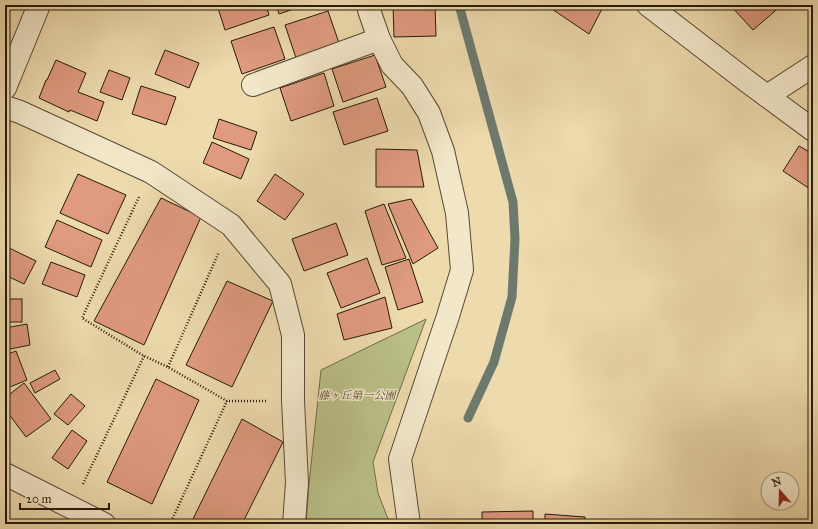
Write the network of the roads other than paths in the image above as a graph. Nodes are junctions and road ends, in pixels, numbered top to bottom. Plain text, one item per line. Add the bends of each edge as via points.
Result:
1 (39, 5) edge
2 (369, 5) edge
3 (648, 5) edge
4 (379, 40) junction
5 (813, 66) edge
6 (253, 86) dead end
7 (5, 88) edge
8 (767, 96) junction
9 (5, 107) edge
10 (813, 130) edge
11 (5, 474) edge
12 (104, 524) edge
13 (294, 524) edge
14 (409, 524) edge

1 - 7 street
2 - 4 street
3 - 8 street
4 - 6 street
4 - 14 street via 392,65 412,86 429,113 444,151 457,213 462,270 400,459
5 - 8 street
8 - 10 street
9 - 13 street via 151,172 231,225 280,284 293,335 297,483
11 - 12 street

